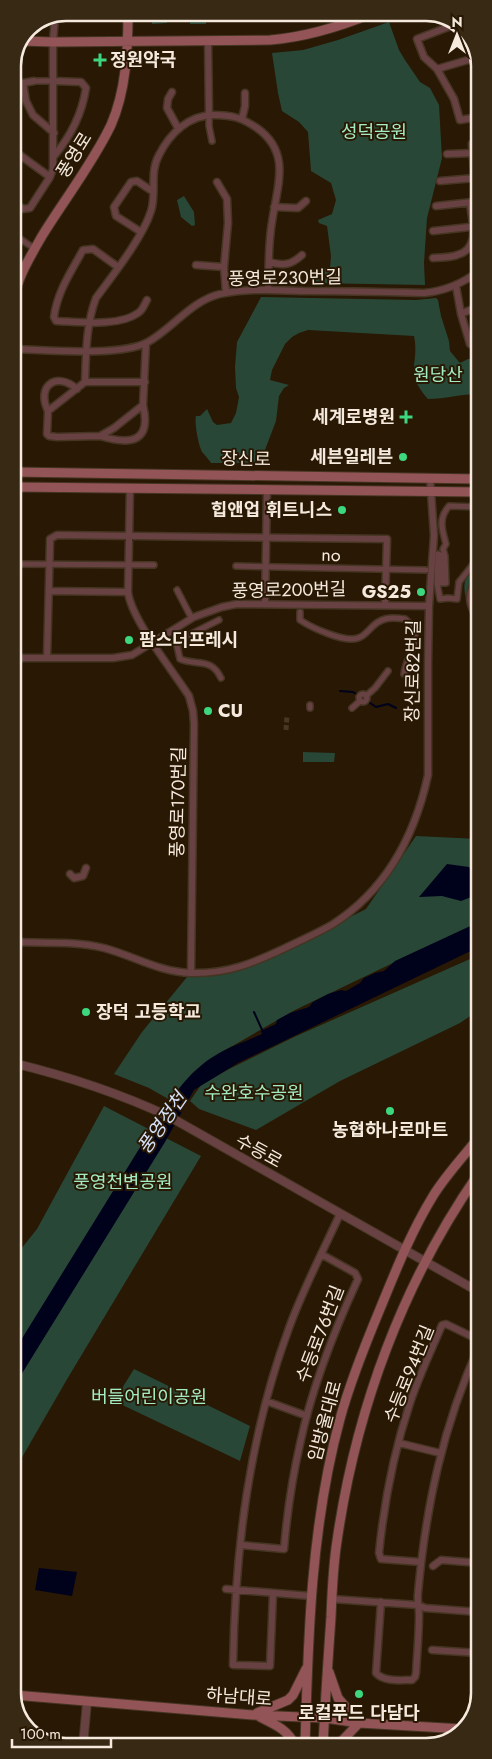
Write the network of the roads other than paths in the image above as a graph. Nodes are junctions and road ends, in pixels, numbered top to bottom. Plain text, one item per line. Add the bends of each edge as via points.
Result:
1 (128, 21) edge
2 (353, 21) edge
3 (54, 23) edge
4 (448, 27) edge
5 (29, 41) edge
6 (128, 41) junction
7 (208, 41) junction
8 (52, 42) junction
9 (470, 59) edge
10 (437, 69) junction
11 (34, 80) joint
12 (54, 81) junction
13 (23, 83) joint
14 (172, 92) dead end
15 (245, 93) dead end
16 (209, 115) junction
17 (242, 119) junction
18 (471, 119) edge
19 (178, 128) junction
20 (54, 132) junction
21 (212, 141) dead end
22 (471, 153) edge
23 (447, 154) dead end
24 (21, 156) edge
25 (54, 156) junction
26 (50, 177) junction
27 (471, 178) edge
28 (440, 181) dead end
29 (217, 182) dead end
30 (152, 190) junction
31 (306, 201) dead end
32 (471, 202) edge
33 (436, 206) dead end
34 (274, 207) junction
35 (21, 208) edge
36 (471, 227) edge
37 (433, 231) dead end
38 (141, 232) junction
39 (21, 239) edge
40 (471, 245) edge
41 (35, 249) junction
42 (302, 255) dead end
43 (433, 258) dead end
44 (270, 262) junction
45 (196, 265) dead end
46 (118, 266) junction
47 (224, 267) junction
48 (21, 275) edge
49 (471, 276) edge
50 (456, 286) junction
51 (268, 290) junction
52 (226, 293) junction
53 (147, 300) dead end
54 (471, 310) edge
55 (461, 314) junction
56 (89, 322) junction
57 (146, 343) junction
58 (471, 344) edge
59 (21, 349) edge
60 (87, 351) junction
61 (85, 382) junction
62 (145, 382) junction
63 (77, 388) junction
64 (143, 405) junction
65 (48, 411) junction
66 (100, 436) junction
67 (21, 472) edge
68 (430, 478) junction
69 (471, 479) edge
70 (21, 487) edge
71 (130, 488) junction
72 (267, 490) junction
73 (430, 492) junction
74 (471, 492) edge
75 (471, 507) edge
76 (129, 536) junction
77 (266, 538) junction
78 (21, 564) edge
79 (49, 564) junction
80 (128, 564) junction
81 (154, 565) dead end
82 (236, 566) dead end
83 (266, 567) junction
84 (471, 567) edge
85 (386, 570) junction
86 (426, 570) dead end
87 (177, 590) dead end
88 (471, 590) edge
89 (49, 591) junction
90 (128, 592) junction
91 (265, 603) junction
92 (385, 604) junction
93 (429, 606) junction
94 (471, 609) edge
95 (300, 612) dead end
96 (190, 615) dead end
97 (219, 620) dead end
98 (153, 642) junction
99 (47, 657) junction
100 (21, 658) edge
101 (388, 671) dead end
102 (404, 674) dead end
103 (221, 678) dead end
104 (352, 708) dead end
105 (86, 868) dead end
106 (70, 874) dead end
107 (21, 942) edge
108 (191, 973) junction
109 (21, 1065) edge
110 (471, 1147) edge
111 (471, 1184) edge
112 (340, 1214) junction
113 (404, 1249) junction
114 (322, 1254) junction
115 (426, 1261) junction
116 (471, 1287) edge
117 (471, 1336) edge
118 (471, 1366) edge
119 (266, 1401) junction
120 (307, 1416) junction
121 (399, 1443) junction
122 (440, 1453) junction
123 (241, 1545) junction
124 (421, 1562) junction
125 (471, 1562) edge
126 (433, 1566) dead end
127 (226, 1589) dead end
128 (237, 1589) junction
129 (273, 1594) junction
130 (311, 1596) junction
131 (332, 1599) junction
132 (381, 1602) junction
133 (418, 1605) junction
134 (471, 1611) edge
135 (432, 1650) dead end
136 (471, 1653) edge
137 (308, 1664) junction
138 (327, 1665) junction
139 (21, 1696) edge
140 (87, 1702) junction
141 (255, 1715) junction
142 (306, 1717) junction
143 (324, 1718) junction
144 (359, 1723) junction
145 (453, 1728) edge
146 (84, 1738) edge
147 (291, 1738) edge
148 (305, 1738) edge
149 (323, 1738) edge
150 (345, 1738) edge

1 - 6 main road, 풍영로
2 - 7 main road via 304,36
3 - 8 street
4 - 10 street via 417,39 424,57
5 - 8 main road
6 - 7 main road
6 - 8 main road
6 - 41 main road, 풍영로 via 120,100 110,127
7 - 16 street
8 - 12 street
9 - 10 street
10 - 18 street via 454,99 460,120
11 - 12 street
11 - 13 street
12 - 20 street
12 - 25 street via 81,82 86,88 79,118
13 - 20 street via 26,102 33,115
14 - 19 street via 167,108
15 - 17 street
16 - 17 street
16 - 19 street
16 - 21 street
17 - 34 street via 278,147 280,170
19 - 30 street via 159,154
20 - 25 street
22 - 23 street
24 - 26 street
25 - 26 street
26 - 35 street via 31,207 27,210
27 - 28 street
29 - 47 street via 227,199
30 - 38 street via 151,211
30 - 38 street via 137,181 131,182 114,207 116,216
31 - 34 street via 298,208
32 - 33 street
34 - 44 street
36 - 37 street
38 - 46 street
39 - 41 street
40 - 43 street via 457,256
41 - 48 main road, 풍영로
42 - 44 street via 293,263
44 - 51 street
45 - 47 street
46 - 56 street via 96,298
46 - 56 street via 93,248 86,249 64,282 54,317 56,321
47 - 52 street
49 - 50 street, 풍영로230번길
50 - 51 street, 풍영로230번길 via 424,293
50 - 55 street
51 - 52 street, 풍영로230번길
52 - 57 street, 풍영로230번길 via 200,302
53 - 56 street via 142,310 131,317
54 - 55 street
55 - 58 street
56 - 60 street
57 - 60 street, 풍영로230번길 via 124,349
57 - 62 street
59 - 60 street, 풍영로230번길
60 - 61 street
61 - 62 street
61 - 63 street
62 - 64 street
63 - 65 street
63 - 65 street via 61,380 50,384 43,398
64 - 66 street
64 - 66 street via 145,424 136,438 123,442
65 - 66 street via 49,436
67 - 68 main road, 장신로
68 - 69 main road, 장신로
68 - 73 street, 장신로82번길
70 - 71 main road, 장신로
71 - 72 main road, 장신로
71 - 76 street
72 - 73 main road, 장신로
72 - 77 street
73 - 74 main road, 장신로
73 - 93 street, 장신로82번길 via 434,535
75 - 84 street via 449,506 442,513 446,583 441,583 442,556 438,554 440,599 457,599 459,582
76 - 77 street
76 - 79 street via 56,535 50,539
76 - 80 street
77 - 83 street
77 - 85 street via 387,539
78 - 79 street
79 - 80 street
79 - 89 street
80 - 81 street
80 - 90 street
82 - 83 street, no
83 - 85 street, no
83 - 91 street
85 - 86 street, no
85 - 92 street
87 - 96 street
88 - 94 street
89 - 90 street
89 - 99 street
90 - 98 street, 풍영로170번길 via 132,608
91 - 92 street, 풍영로200번길
91 - 98 street, 풍영로200번길 via 237,604 206,612
92 - 93 street, 풍영로200번길
93 - 108 street, 장신로82번길 via 428,775 410,831 397,859 360,904 333,924 251,964 216,972
95 - 102 street via 300,620 308,625 353,640 384,618 405,619 416,636
97 - 103 street via 181,639 177,646 180,659 212,665
98 - 99 street, 풍영로200번길 via 132,655 113,658
98 - 108 street, 풍영로170번길 via 189,696 193,711
99 - 100 street, 풍영로200번길
101 - 104 street via 366,696 360,695 360,701
105 - 106 street via 82,876 74,878
107 - 108 street via 83,944 104,948 162,969
109 - 112 street, 수등로 via 135,1100
110 - 113 main road, 임방울대로 via 434,1194
111 - 115 main road, 임방울대로 via 454,1208
112 - 113 street, 수등로
112 - 114 street, 수등로76번길
113 - 115 street, 수등로
113 - 130 main road, 임방울대로 via 358,1364 340,1419 326,1483
114 - 119 street, 수등로76번길 via 298,1302
114 - 120 street, 수등로76번길 via 355,1273 358,1279
115 - 116 street, 수등로
115 - 131 main road, 임방울대로 via 377,1372 360,1426 337,1542
117 - 121 street, 수등로94번길 via 442,1325 410,1402
118 - 122 street
119 - 120 street
119 - 123 street, 수등로76번길 via 251,1460
120 - 123 street, 수등로76번길 via 290,1492 284,1550
121 - 122 street, 수등로94번길
121 - 124 street, 수등로94번길 via 387,1492 379,1553 381,1559
122 - 124 street
123 - 128 street, 수등로76번길
124 - 133 street
125 - 126 street via 441,1560
127 - 128 street
128 - 129 street
128 - 129 street, 수등로76번길 via 233,1665 270,1666
129 - 130 street
130 - 137 main road, 임방울대로
131 - 132 street
131 - 138 main road, 임방울대로
132 - 133 street
132 - 133 street via 376,1673 385,1679 415,1678
133 - 134 street
135 - 136 street
137 - 141 main road via 288,1700
137 - 142 main road, 임방울대로
138 - 143 main road, 임방울대로
138 - 144 main road via 338,1698
139 - 140 main road, 하남대로
140 - 141 main road, 하남대로
140 - 146 street
141 - 142 main road, 하남대로
141 - 147 main road via 284,1730
142 - 143 main road, 하남대로
142 - 148 main road, 임방울대로
143 - 144 main road, 하남대로
143 - 149 main road, 임방울대로
144 - 145 main road, 하남대로
144 - 150 main road

